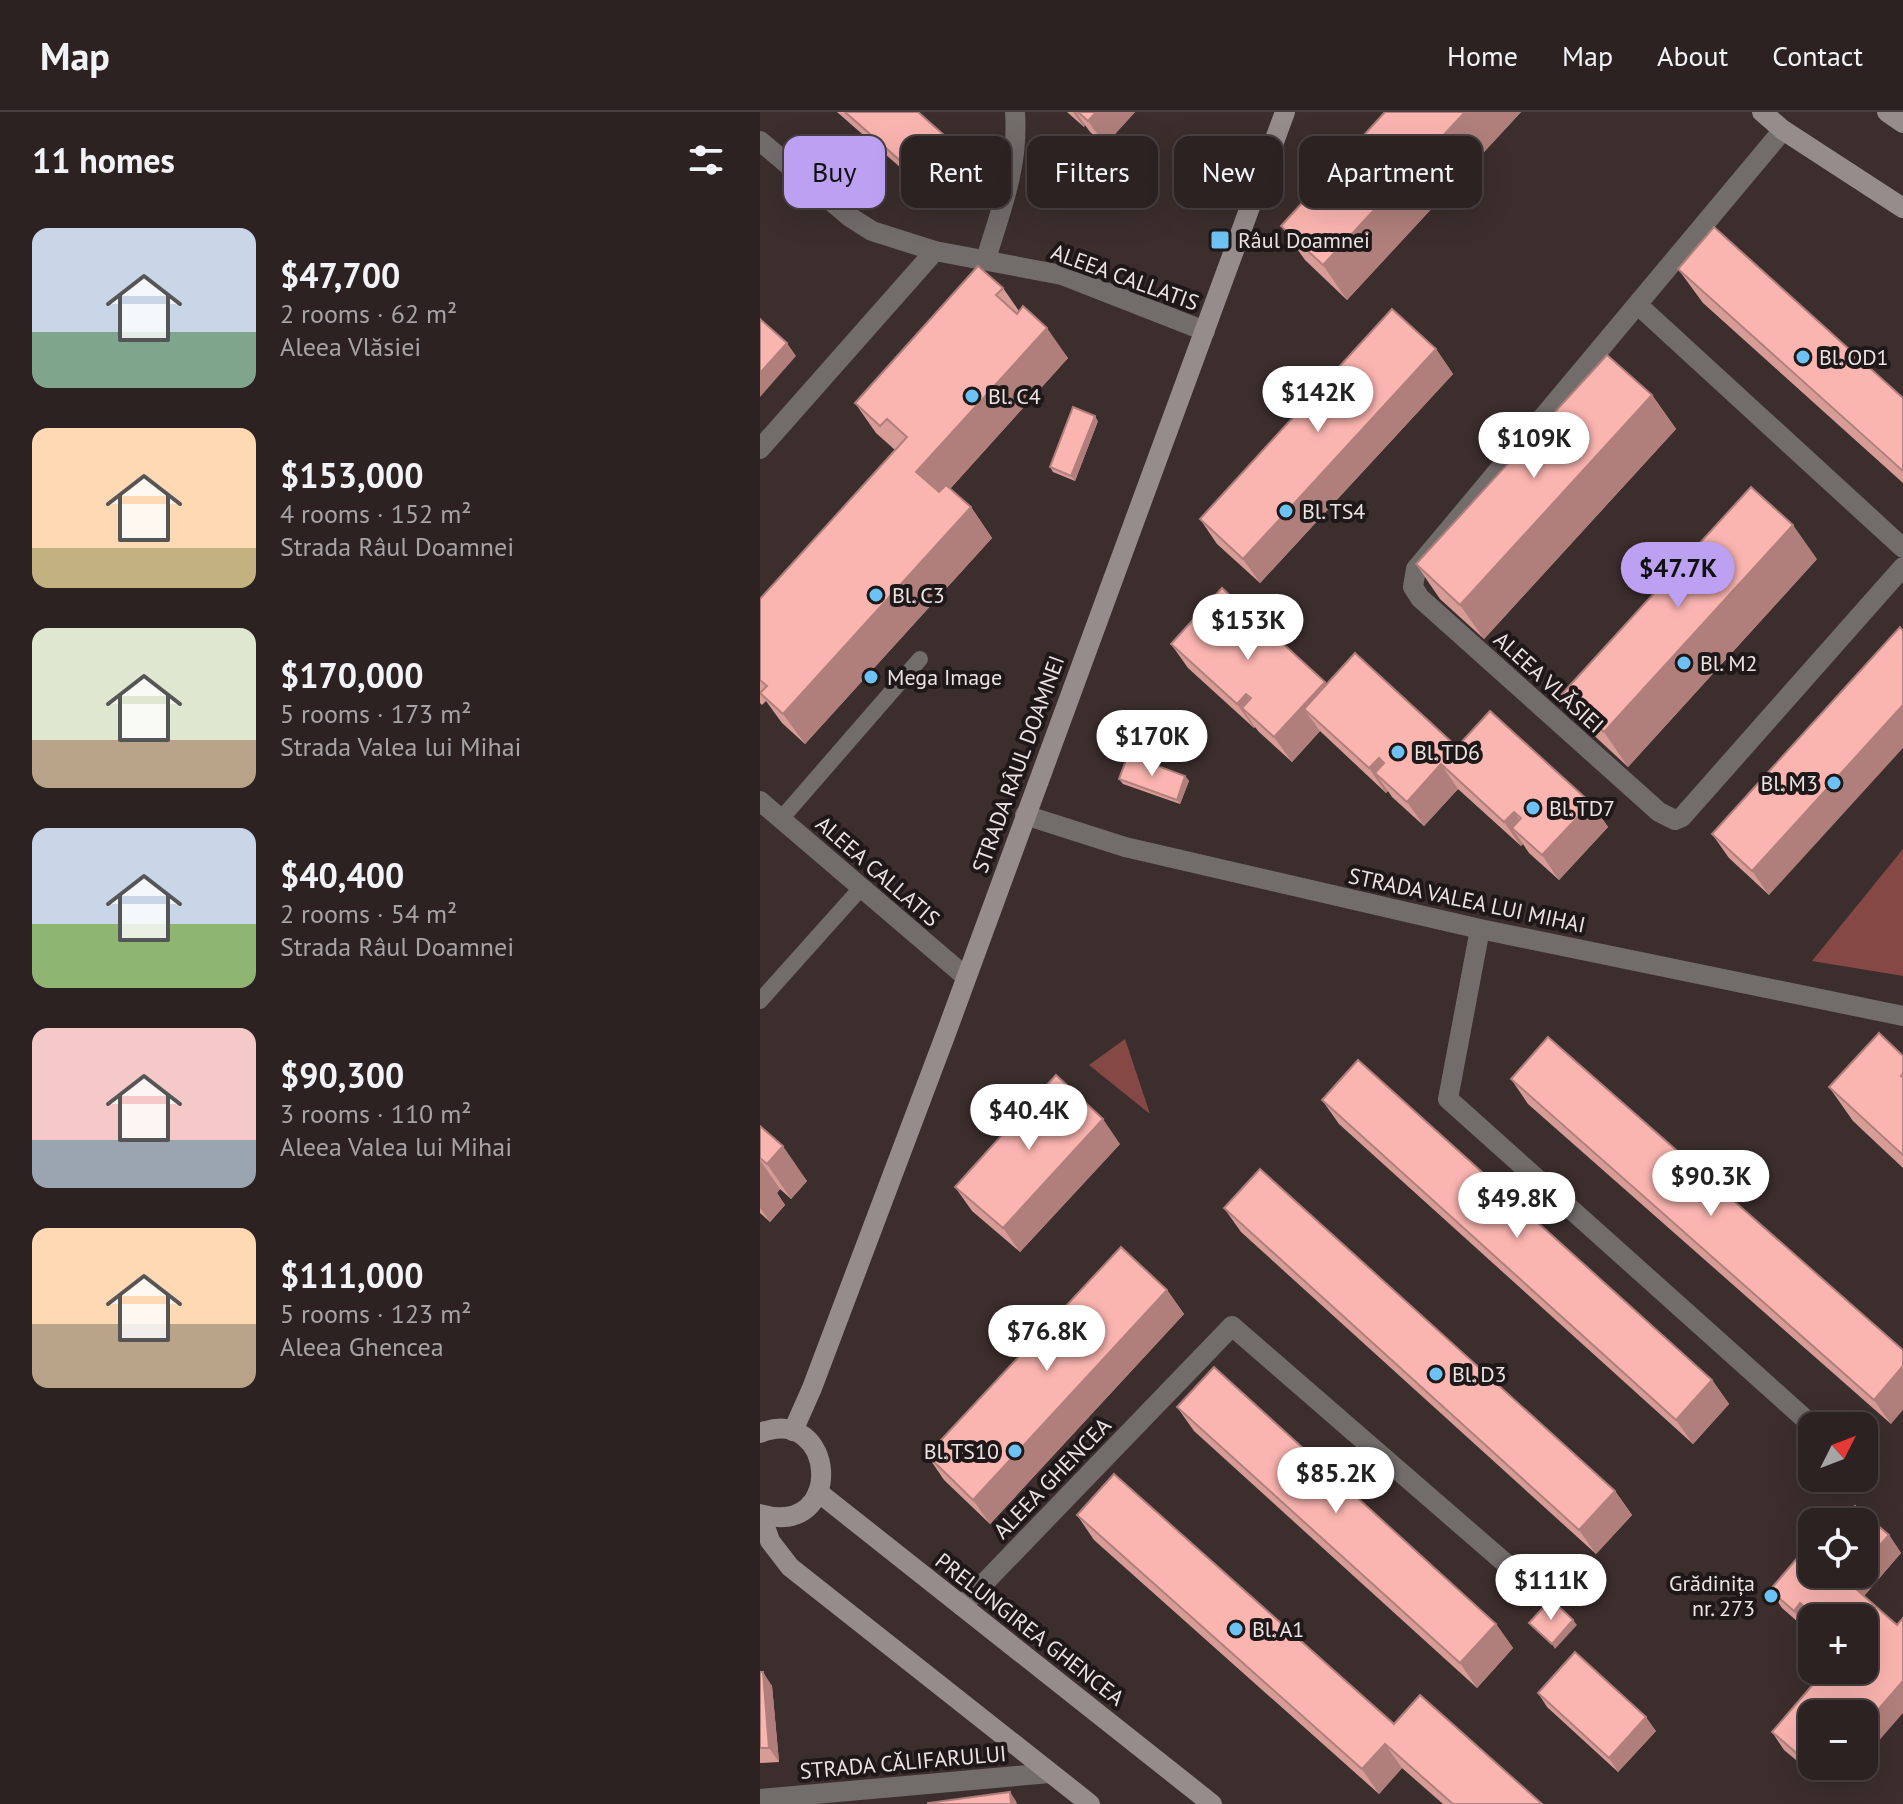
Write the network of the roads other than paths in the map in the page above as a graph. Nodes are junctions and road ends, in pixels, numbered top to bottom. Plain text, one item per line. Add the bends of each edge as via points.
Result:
1 (1015, 112) edge
2 (1285, 112) edge
3 (1762, 112) edge
4 (1887, 112) edge
5 (1903, 123) edge
6 (1783, 130) junction
7 (760, 141) edge
8 (1903, 208) edge
9 (935, 251) junction
10 (986, 259) junction
11 (1638, 305) junction
12 (1205, 331) junction
13 (760, 449) edge
14 (1903, 548) edge
15 (1903, 567) edge
16 (920, 659) dead end
17 (760, 801) edge
18 (1025, 815) junction
19 (781, 819) junction
20 (861, 888) junction
21 (1480, 929) junction
22 (966, 977) junction
23 (760, 1001) edge
24 (1903, 1016) edge
25 (1798, 1413) edge
26 (793, 1431) junction
27 (760, 1433) edge
28 (818, 1492) junction
29 (760, 1514) edge
30 (1534, 1588) dead end
31 (962, 1606) junction
32 (1050, 1773) junction
33 (760, 1799) edge
34 (1090, 1804) edge
35 (1212, 1804) edge

1 - 10 street via 1013,168
2 - 12 main road, STRADA RÂUL DOAMNEI
3 - 6 main road
4 - 5 main road
6 - 8 main road
6 - 11 street, ALEEA VLĂSIEI
7 - 9 street, ALEEA CALLATIS via 872,231
9 - 10 street, ALEEA CALLATIS
9 - 13 street
10 - 12 street, ALEEA CALLATIS via 1062,275
11 - 14 street
11 - 15 street, ALEEA VLĂSIEI via 1416,569 1413,587 1420,598 1659,812 1675,820
12 - 18 main road, STRADA RÂUL DOAMNEI
16 - 19 lane
17 - 19 street, ALEEA CALLATIS
18 - 21 street, STRADA VALEA LUI MIHAI via 1125,847
18 - 22 main road, STRADA RÂUL DOAMNEI
19 - 20 street, ALEEA CALLATIS
20 - 22 street, ALEEA CALLATIS
20 - 23 lane
21 - 24 street, STRADA VALEA LUI MIHAI
21 - 25 street via 1448,1099
22 - 26 main road, STRADA RÂUL DOAMNEI
26 - 27 main road
26 - 28 main road via 806,1438 822,1463
28 - 29 main road via 811,1504 788,1517
28 - 31 main road, PRELUNGIREA GHENCEA
29 - 32 main road via 770,1541 790,1567
30 - 31 street, ALEEA GHENCEA via 1232,1326
31 - 35 main road, PRELUNGIREA GHENCEA
32 - 33 street, STRADA CĂLIFARULUI
32 - 34 main road

